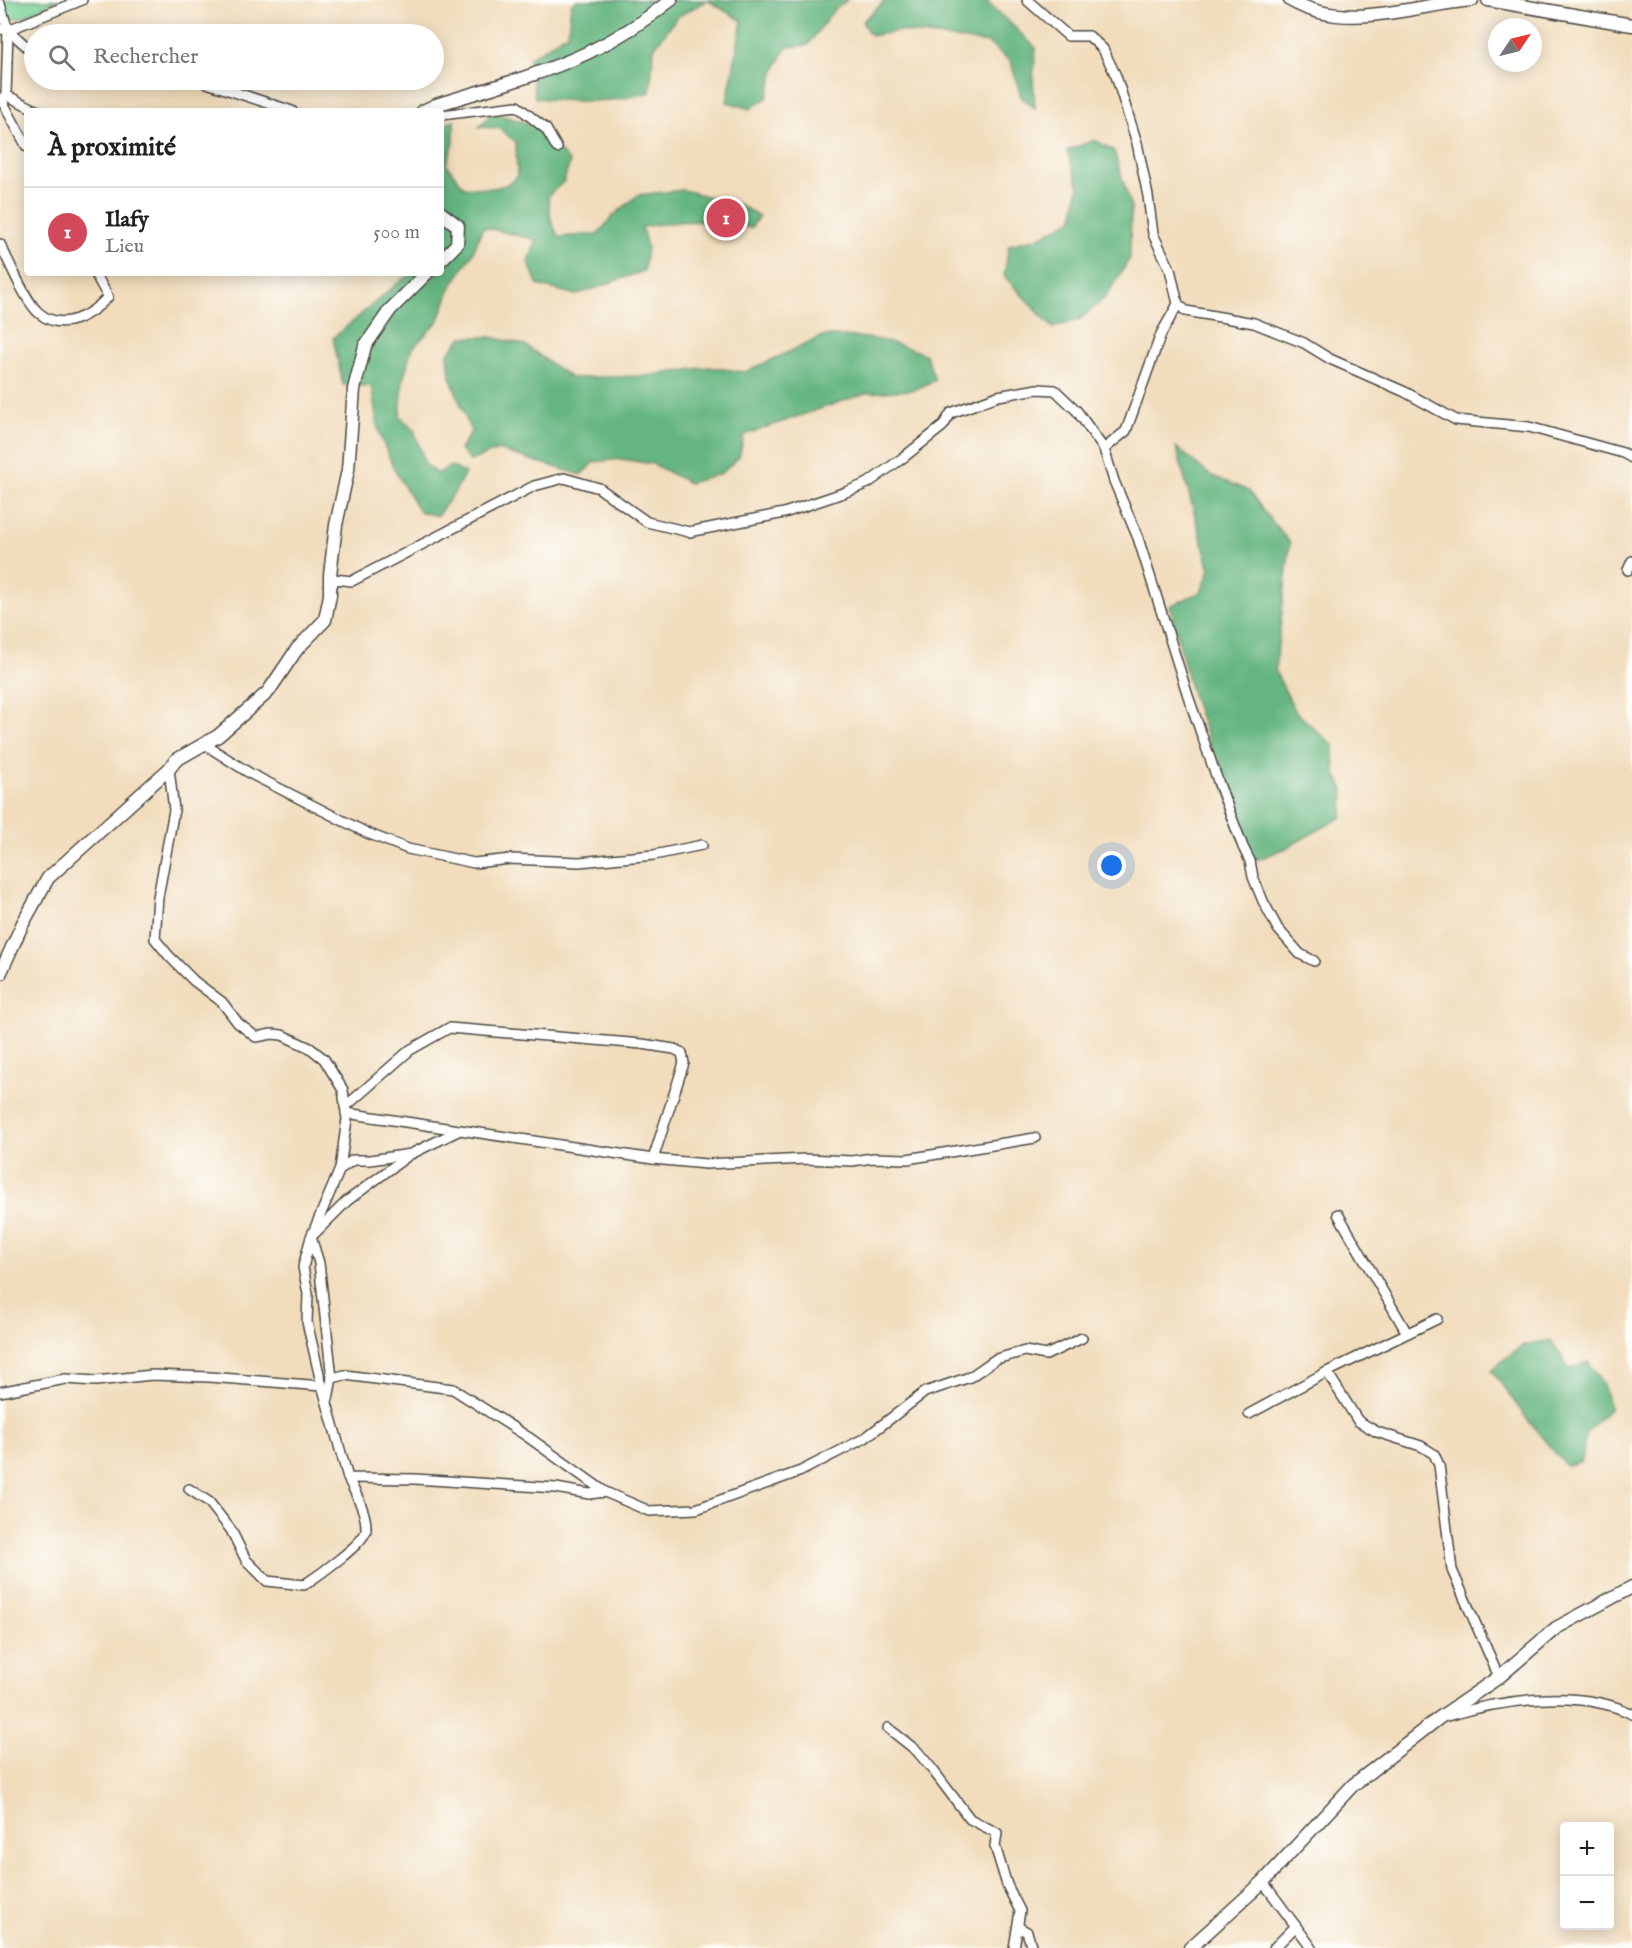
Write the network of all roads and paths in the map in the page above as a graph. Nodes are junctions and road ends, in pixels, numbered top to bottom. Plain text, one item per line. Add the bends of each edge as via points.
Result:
1 (82, 0) edge
2 (671, 0) edge
3 (1026, 0) edge
4 (1290, 0) edge
5 (1472, 0) edge
6 (1488, 0) edge
7 (0, 4) edge
8 (1632, 25) edge
9 (4, 29) edge
10 (24, 45) edge
11 (228, 90) edge
12 (6, 95) junction
13 (32, 108) edge
14 (283, 108) edge
15 (430, 108) edge
16 (444, 115) edge
17 (24, 141) edge
18 (557, 148) dead end
19 (444, 215) edge
20 (0, 244) edge
21 (444, 257) edge
22 (97, 276) edge
23 (424, 276) edge
24 (1178, 304) junction
25 (1104, 449) junction
26 (1632, 458) edge
27 (330, 595) junction
28 (204, 744) junction
29 (169, 769) junction
30 (702, 845) dead end
31 (1314, 961) dead end
32 (0, 974) edge
33 (345, 1110) junction
34 (460, 1130) junction
35 (1035, 1138) dead end
36 (411, 1154) junction
37 (653, 1159) junction
38 (340, 1169) junction
39 (1338, 1214) dead end
40 (311, 1237) junction
41 (1437, 1319) dead end
42 (1407, 1334) junction
43 (1082, 1338) dead end
44 (1328, 1372) junction
45 (332, 1378) junction
46 (322, 1386) junction
47 (0, 1392) edge
48 (327, 1401) junction
49 (1249, 1414) dead end
50 (348, 1478) junction
51 (189, 1490) dead end
52 (605, 1492) junction
53 (1632, 1587) edge
54 (1499, 1677) junction
55 (1632, 1714) edge
56 (1439, 1718) junction
57 (888, 1728) dead end
58 (1263, 1882) junction
59 (1296, 1926) junction
60 (1018, 1927) junction
61 (1014, 1948) edge
62 (1032, 1948) edge
63 (1190, 1948) edge
64 (1274, 1948) edge
65 (1312, 1948) edge

1 - 9 street
2 - 15 street via 588,53
3 - 24 street via 1068,36 1089,36 1103,49 1116,76 1137,143 1153,234 1170,269
4 - 5 street via 1310,10 1349,16
6 - 8 street
7 - 9 street
9 - 10 street
9 - 12 street
11 - 14 street
12 - 13 street
12 - 17 street via 1,99
16 - 18 street via 517,106 546,129
19 - 21 street via 458,226 457,244
20 - 22 street via 39,314 58,321 79,320 108,297
23 - 27 street via 390,310 365,346 354,389 348,470 336,525
24 - 25 street via 1161,334 1126,431
24 - 26 street via 1186,310 1254,323 1287,336 1456,420 1529,427
25 - 27 street via 1077,411 1055,390 998,396 951,413 943,426 868,483 784,513 689,532 647,522 599,488 564,478 534,486 352,581 334,579
25 - 31 street via 1253,877 1278,929 1300,954
27 - 28 street via 325,620 297,649 268,692
28 - 29 street via 176,760
28 - 30 street via 251,774 367,833 408,849 474,863 511,859 579,862 654,855
29 - 32 street via 48,878
29 - 33 street via 174,810 158,897 155,939 168,956 256,1037 282,1035 324,1059 343,1090
33 - 34 street
33 - 37 street via 410,1050 449,1028 674,1048 682,1053 684,1063
33 - 38 street
34 - 36 street
34 - 37 street
35 - 37 street via 907,1159 706,1164
36 - 38 street via 353,1160
36 - 40 street via 347,1201
38 - 40 street
39 - 42 street
40 - 45 street via 319,1263
40 - 46 street via 303,1268 308,1294 307,1322
41 - 42 street
42 - 44 street
43 - 52 street via 1046,1354 1025,1351 996,1359 970,1377 925,1392 865,1438 801,1471 696,1509 649,1511
44 - 49 street
44 - 54 street via 1358,1421 1434,1454 1439,1465 1452,1570
45 - 48 street
45 - 52 street via 345,1375 453,1389
46 - 47 street via 152,1375 96,1381 65,1379
46 - 48 street
48 - 50 street
50 - 51 street via 366,1531 326,1570 304,1585 267,1581 246,1560 231,1530 209,1502
50 - 52 street via 426,1479 589,1494
53 - 54 street via 1556,1628
54 - 56 street
55 - 56 street via 1616,1706 1585,1701 1529,1699
56 - 58 street via 1353,1785
57 - 60 street via 917,1751 970,1819 997,1833 995,1846 1020,1911
58 - 59 street
58 - 63 street
59 - 64 street
59 - 65 street
60 - 61 street
60 - 62 street via 1027,1932

